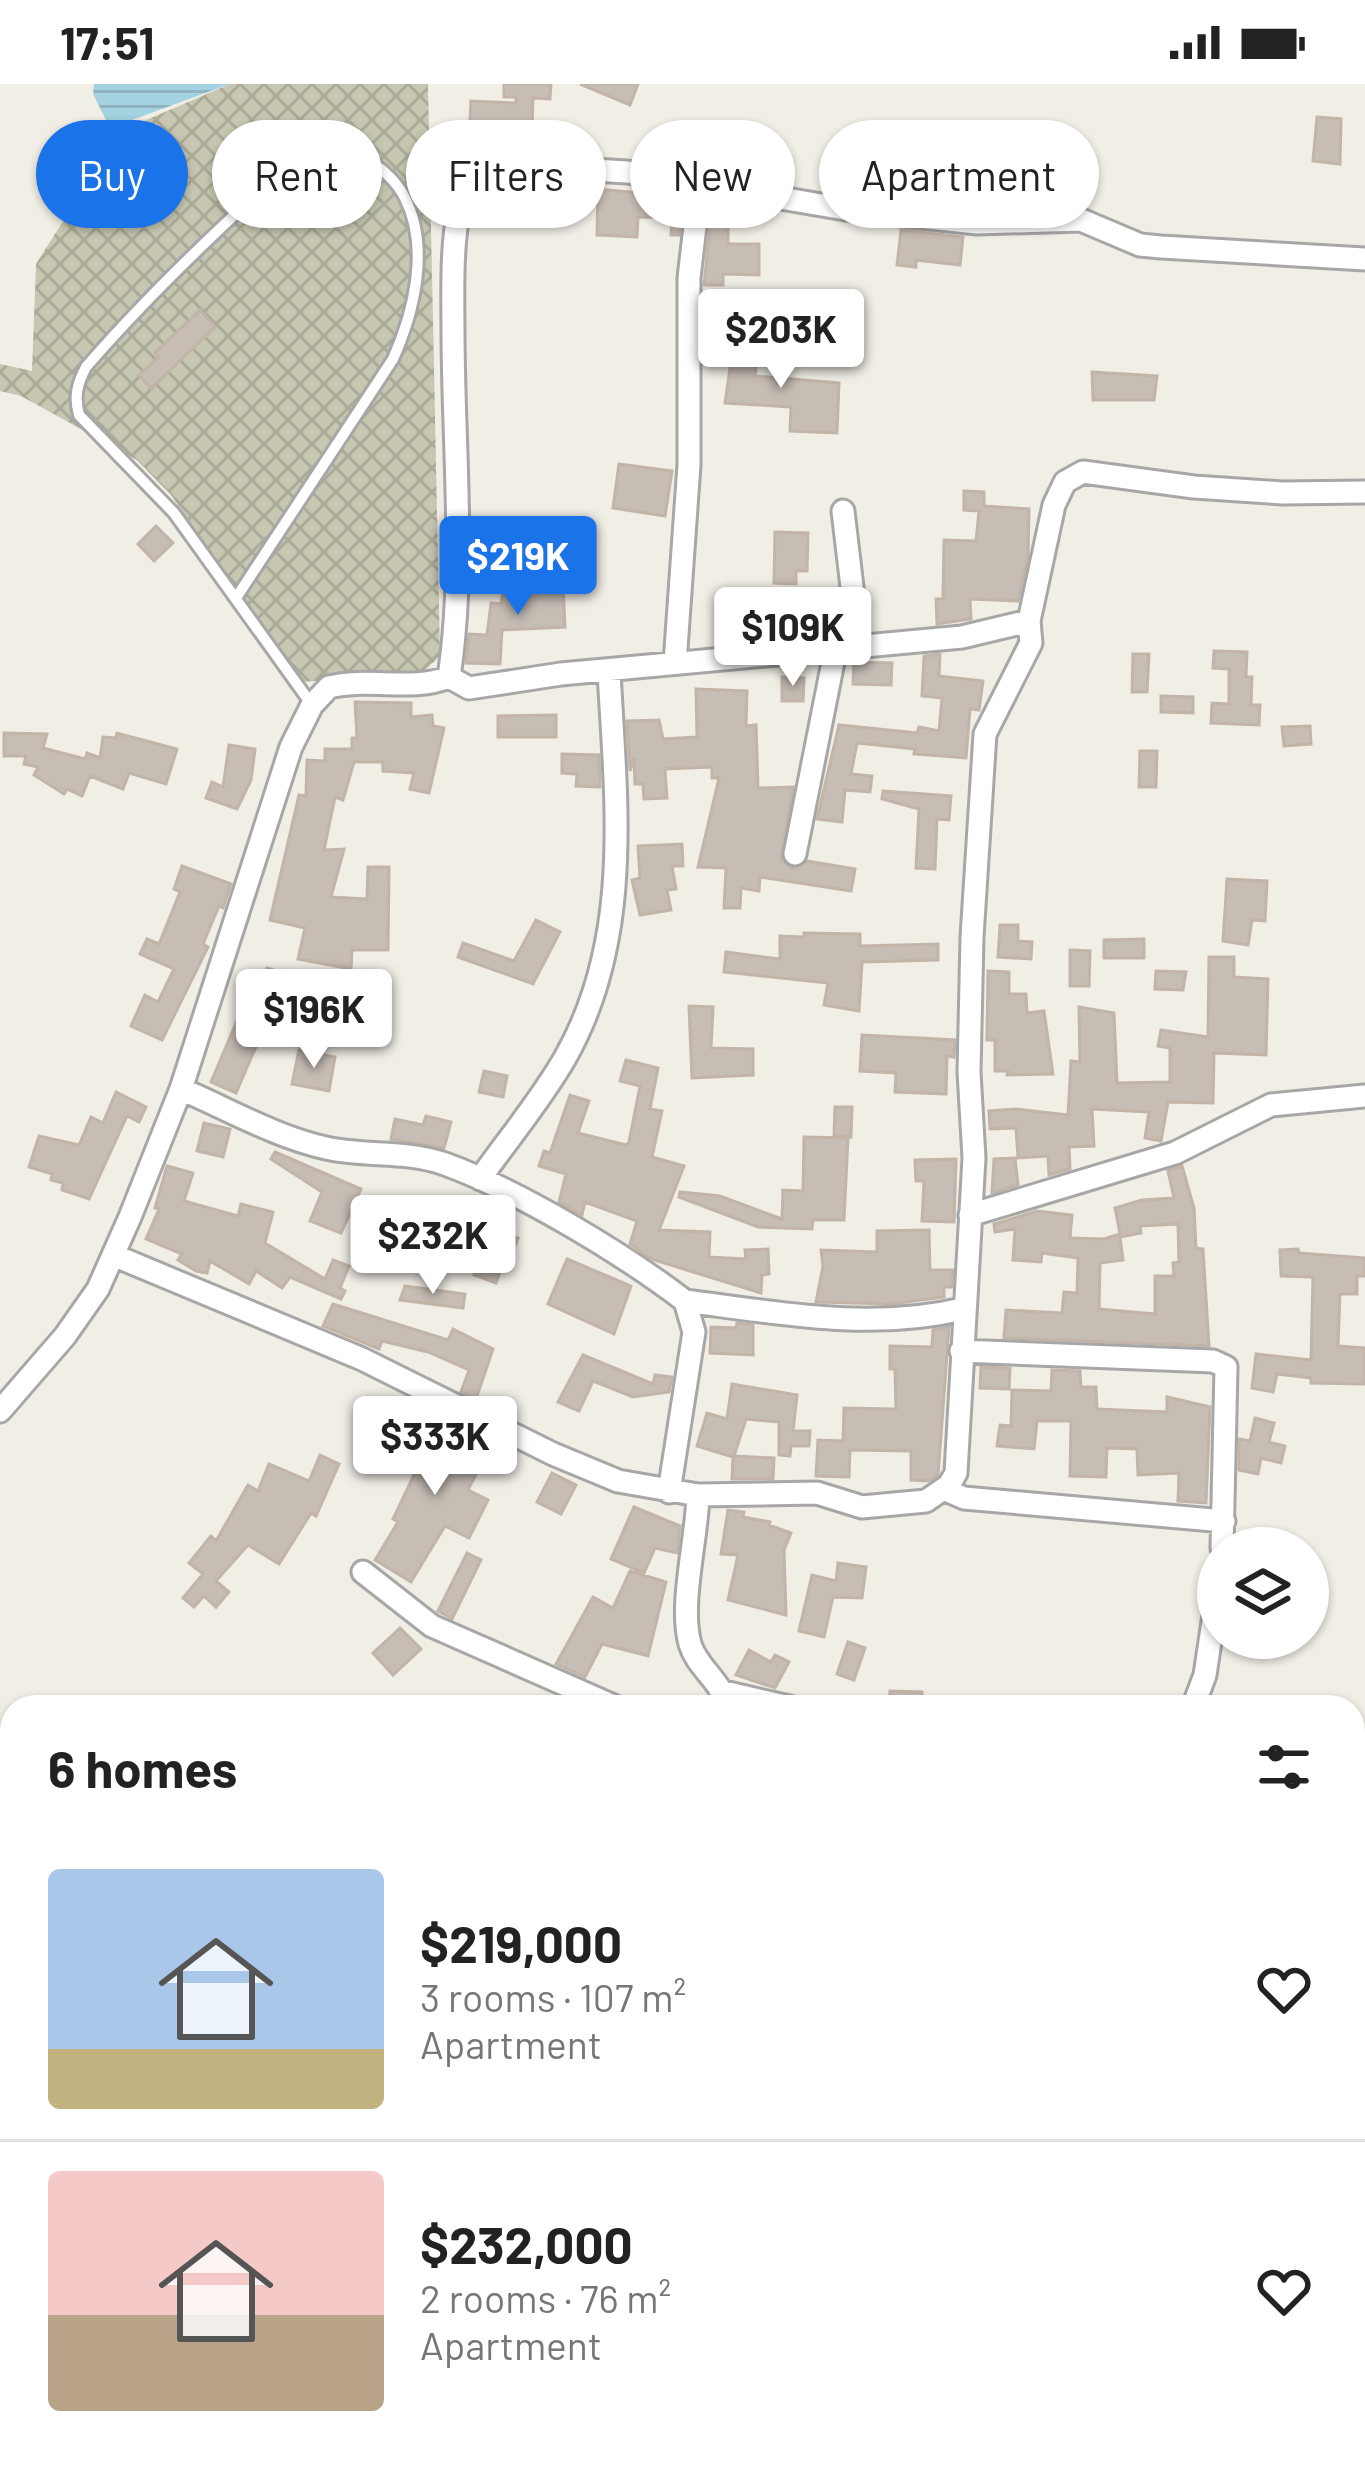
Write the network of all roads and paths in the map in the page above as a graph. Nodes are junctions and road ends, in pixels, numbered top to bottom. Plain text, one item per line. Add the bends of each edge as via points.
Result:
1 (630, 172) edge
2 (795, 199) edge
3 (695, 228) edge
4 (1365, 259) edge
5 (1365, 492) edge
6 (843, 511) dead end
7 (236, 598) junction
8 (1030, 621) junction
9 (847, 646) junction
10 (675, 663) junction
11 (608, 672) junction
12 (449, 677) junction
13 (312, 705) junction
14 (795, 854) dead end
15 (181, 1089) junction
16 (1365, 1096) edge
17 (480, 1179) junction
18 (970, 1215) junction
19 (113, 1255) junction
20 (685, 1301) junction
21 (963, 1309) junction
22 (962, 1351) junction
23 (0, 1411) edge
24 (949, 1485) junction
25 (669, 1492) junction
26 (698, 1495) junction
27 (1224, 1521) junction
28 (1224, 1527) edge
29 (362, 1572) dead end
30 (1207, 1659) edge
31 (589, 1695) edge
32 (722, 1695) edge
33 (1198, 1695) edge

1 - 12 street via 509,165 479,177 464,194 453,284 458,579
2 - 4 street via 977,223 1081,220 1161,248
3 - 10 street
5 - 8 street via 1283,494 1072,475 1054,505
6 - 9 street
7 - 7 lane via 409,323 418,279 404,196 376,165 342,147 295,161 178,265 77,383 79,415 174,513
7 - 13 lane
8 - 9 street via 962,637
8 - 18 street via 1031,643 985,734 972,937
9 - 10 street
9 - 14 street
10 - 11 street
11 - 12 street via 470,688
11 - 17 street via 619,847 608,936 566,1058
12 - 13 street via 428,686 329,687
13 - 15 street
15 - 17 street via 326,1148 403,1153
15 - 19 street
16 - 18 street via 1271,1106 1174,1153
17 - 20 street
18 - 21 street
19 - 23 street via 65,1336
19 - 25 street via 362,1359 596,1474
20 - 21 street via 835,1321
20 - 25 street via 694,1332
21 - 22 street
22 - 24 street
22 - 27 street via 1226,1367
24 - 26 street via 926,1501 862,1507 817,1493
24 - 27 street via 964,1498
25 - 26 street
26 - 32 street via 687,1625 691,1648
27 - 28 street
29 - 31 street via 432,1625
30 - 33 street

